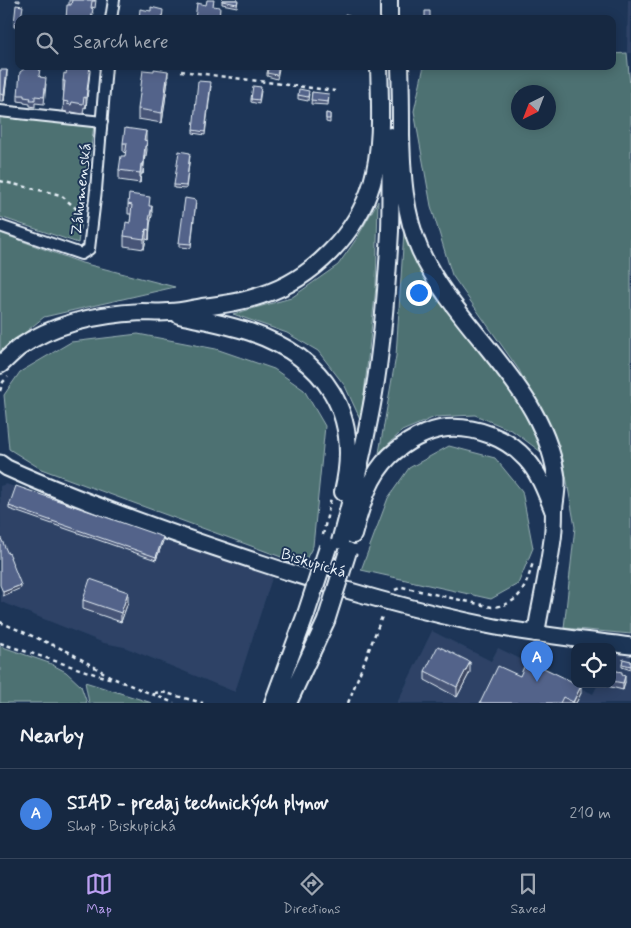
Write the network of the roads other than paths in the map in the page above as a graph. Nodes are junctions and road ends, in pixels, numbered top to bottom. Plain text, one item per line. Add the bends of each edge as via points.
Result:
1 (114, 0) edge
2 (378, 0) edge
3 (388, 0) edge
4 (399, 0) edge
5 (112, 15) edge
6 (378, 15) edge
7 (389, 15) edge
8 (399, 15) edge
9 (106, 70) edge
10 (379, 70) edge
11 (390, 70) edge
12 (400, 70) edge
13 (0, 112) edge
14 (102, 122) junction
15 (0, 226) edge
16 (169, 312) junction
17 (6, 369) edge
18 (0, 463) edge
19 (554, 513) junction
20 (335, 546) junction
21 (536, 633) junction
22 (631, 646) edge
23 (280, 702) edge

1 - 5 street
2 - 6 main road
3 - 7 main road
4 - 8 main road
9 - 14 street, Záhumenská
10 - 16 main road via 380,133 372,184 355,219 334,248 289,284 261,296
11 - 20 main road via 390,230 381,342 364,446
12 - 19 main road via 402,171 410,220 419,248 450,300 529,403 551,452 557,477
13 - 14 street
14 - 15 street, Záhumenská via 89,249 81,254
16 - 17 main road via 114,314 62,326 19,348
16 - 20 main road via 229,326 271,341 309,364 324,380 343,416 348,440 346,479
18 - 21 street, Biskupická via 90,503 306,578 388,602
19 - 20 main road via 541,480 527,459 509,444 489,434 447,428 408,442 389,457
19 - 21 main road
20 - 23 main road via 316,617
21 - 22 street, Biskupická

